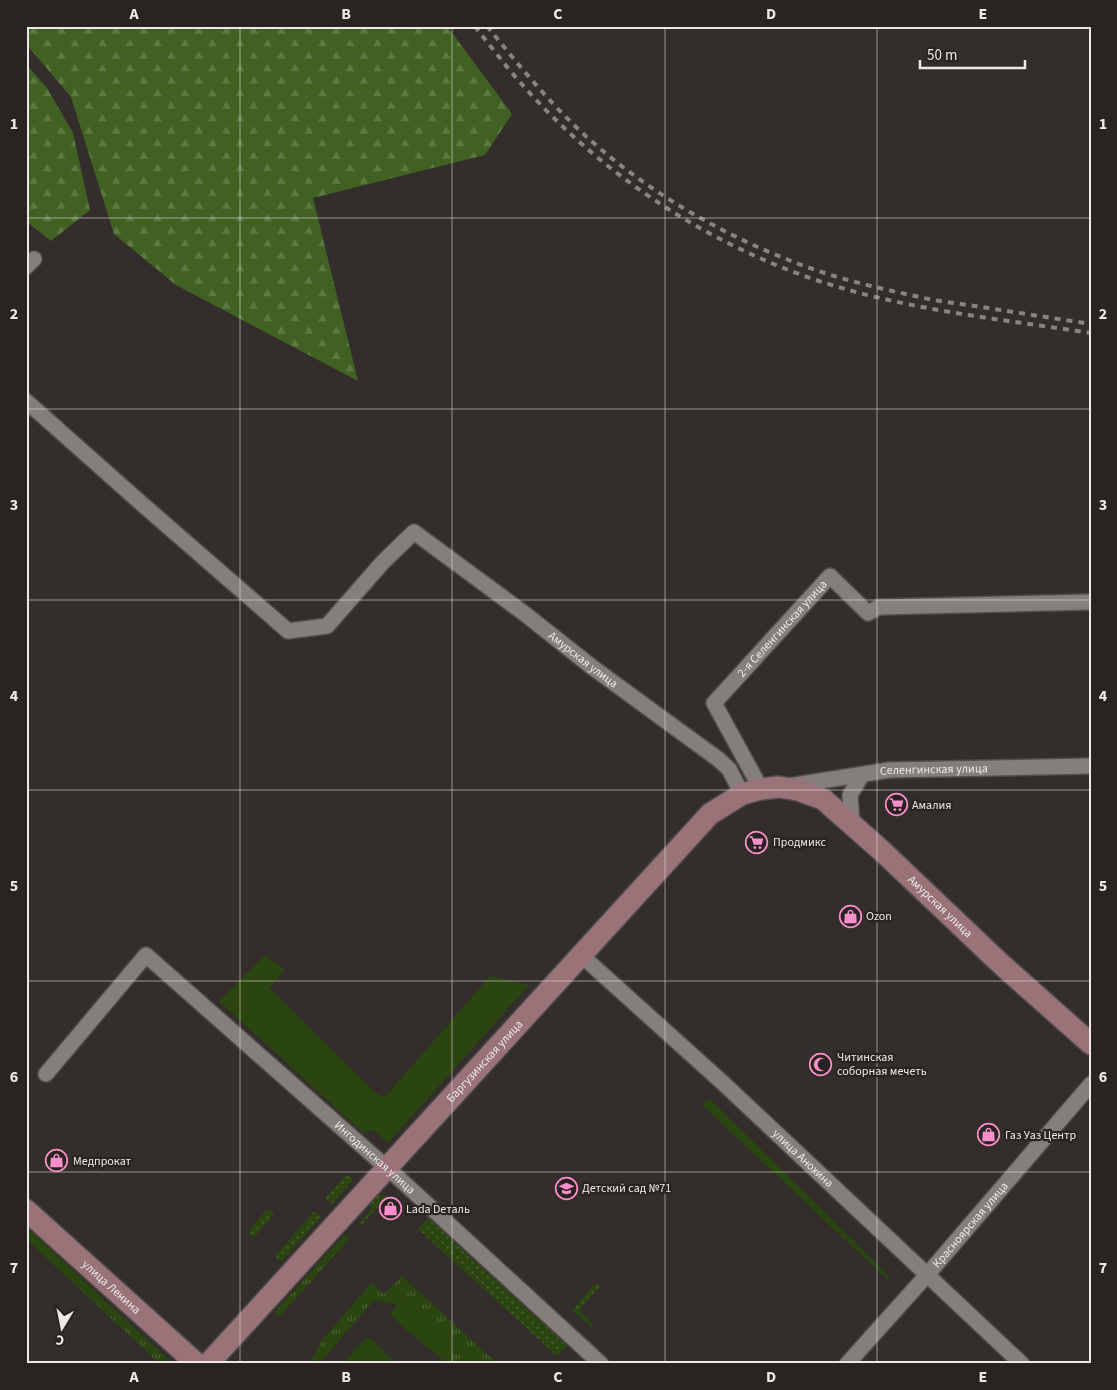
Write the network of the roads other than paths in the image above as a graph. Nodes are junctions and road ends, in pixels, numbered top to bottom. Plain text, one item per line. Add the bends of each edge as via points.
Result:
1 (26, 401) edge
2 (1091, 602) edge
3 (1091, 766) edge
4 (862, 775) junction
5 (761, 790) junction
6 (852, 824) junction
7 (581, 955) junction
8 (1091, 1044) edge
9 (46, 1074) dead end
10 (1091, 1084) edge
11 (386, 1167) junction
12 (26, 1210) edge
13 (927, 1275) junction
14 (197, 1364) edge
15 (208, 1364) edge
16 (601, 1364) edge
17 (847, 1364) edge
18 (1022, 1364) edge

1 - 5 street, Амурская улица via 288,631 327,626 382,562 414,532
2 - 5 street, 2-я Селенгинская улица via 879,607 868,614 830,576 714,703
3 - 4 street, Селенгинская улица via 889,770
4 - 5 street, Селенгинская улица
4 - 6 street via 850,795
5 - 6 main road, Амурская улица via 798,790 823,799
5 - 7 main road, Баргузинская улица via 710,814
6 - 8 main road, Амурская улица
7 - 11 main road, Баргузинская улица
7 - 13 street, улица Анохина
9 - 11 street, Ингодинская улица via 146,955
10 - 13 street, Красноярская улица
11 - 15 main road, Баргузинская улица
11 - 16 street, Ингодинская улица
12 - 14 main road, улица Ленина
13 - 17 street, Красноярская улица
13 - 18 street, улица Анохина

